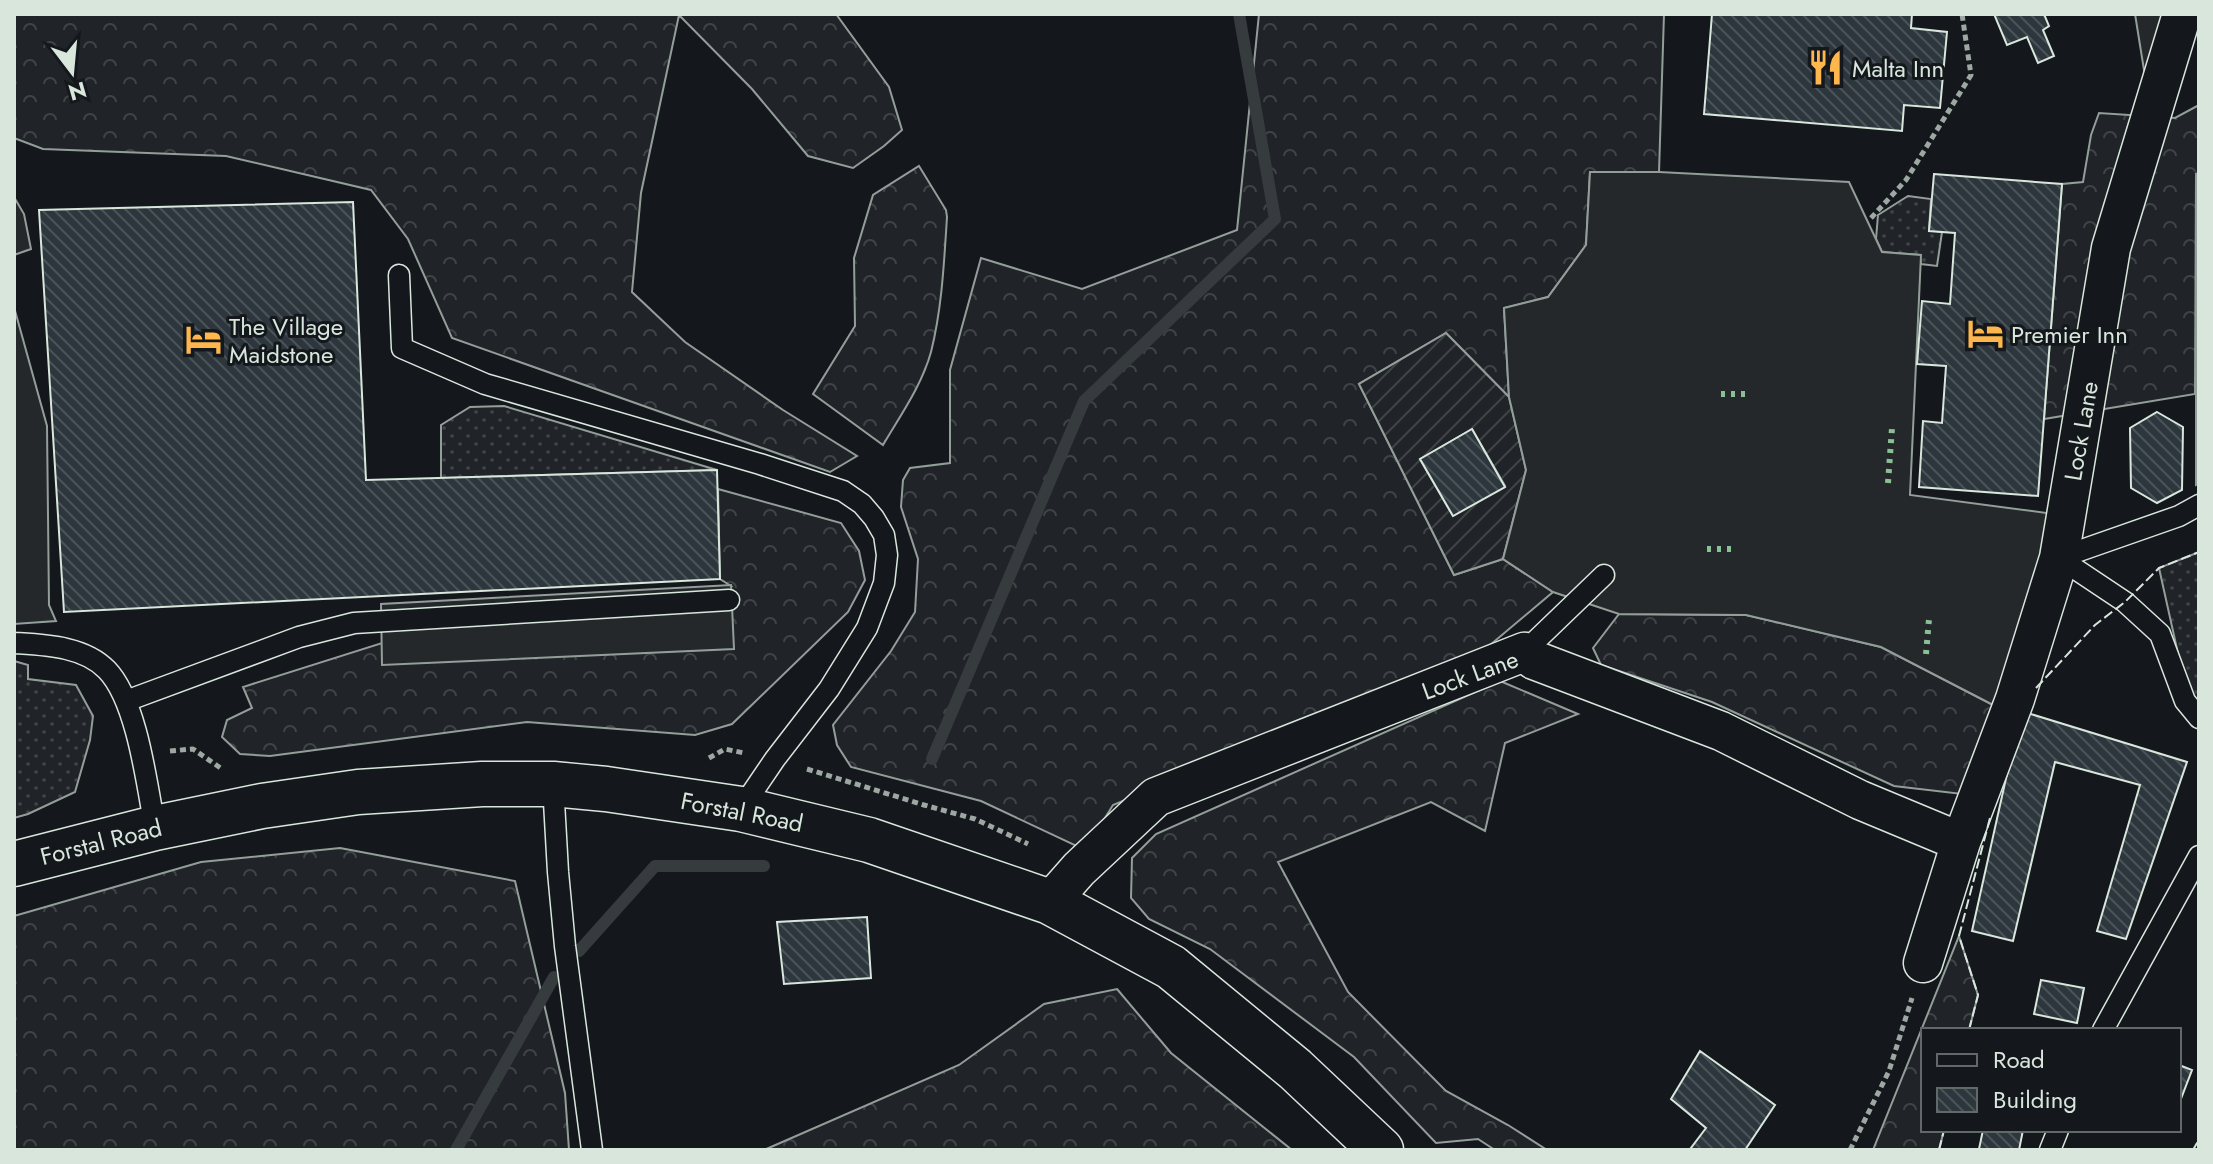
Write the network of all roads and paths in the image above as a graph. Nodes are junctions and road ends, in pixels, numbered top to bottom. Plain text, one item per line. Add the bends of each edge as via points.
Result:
1 (1962, 14) edge
2 (2182, 14) edge
3 (1871, 218) dead end
4 (399, 275) dead end
5 (2199, 505) edge
6 (2059, 558) junction
7 (1604, 575) dead end
8 (729, 600) dead end
9 (14, 643) edge
10 (1524, 652) junction
11 (126, 701) junction
12 (2199, 718) edge
13 (775, 759) junction
14 (553, 784) junction
15 (741, 809) junction
16 (155, 828) junction
17 (1961, 842) junction
18 (2199, 856) edge
19 (14, 864) edge
20 (1079, 869) junction
21 (1050, 902) junction
22 (1923, 963) joint
23 (2104, 1028) edge
24 (592, 1150) edge
25 (1381, 1150) edge
26 (1850, 1150) edge

1 - 3 path via 1971,75 1906,180
2 - 6 street, Lock Lane via 2111,248
4 - 13 lane via 402,348 485,384 843,491 874,518 887,555 884,583 867,628
5 - 6 lane
6 - 12 lane via 2125,602 2160,634 2185,701
6 - 17 street, Lock Lane via 2015,699
7 - 10 lane
8 - 11 lane via 354,623 299,637
9 - 11 lane via 68,649 87,657 106,668
10 - 17 street, Lock Lane via 1721,731 1860,800
10 - 20 street, Lock Lane via 1156,797
11 - 16 lane
13 - 15 lane
13 - 20 path via 975,819
14 - 15 street, Forstal Road
14 - 16 street, Forstal Road via 358,792
14 - 24 lane via 565,946
15 - 21 street, Forstal Road via 869,840
16 - 19 street, Forstal Road
17 - 22 street, Lock Lane
18 - 23 lane
20 - 21 street, Lock Lane
21 - 25 street, Forstal Road via 1171,967 1295,1069
22 - 26 path via 1889,1071

